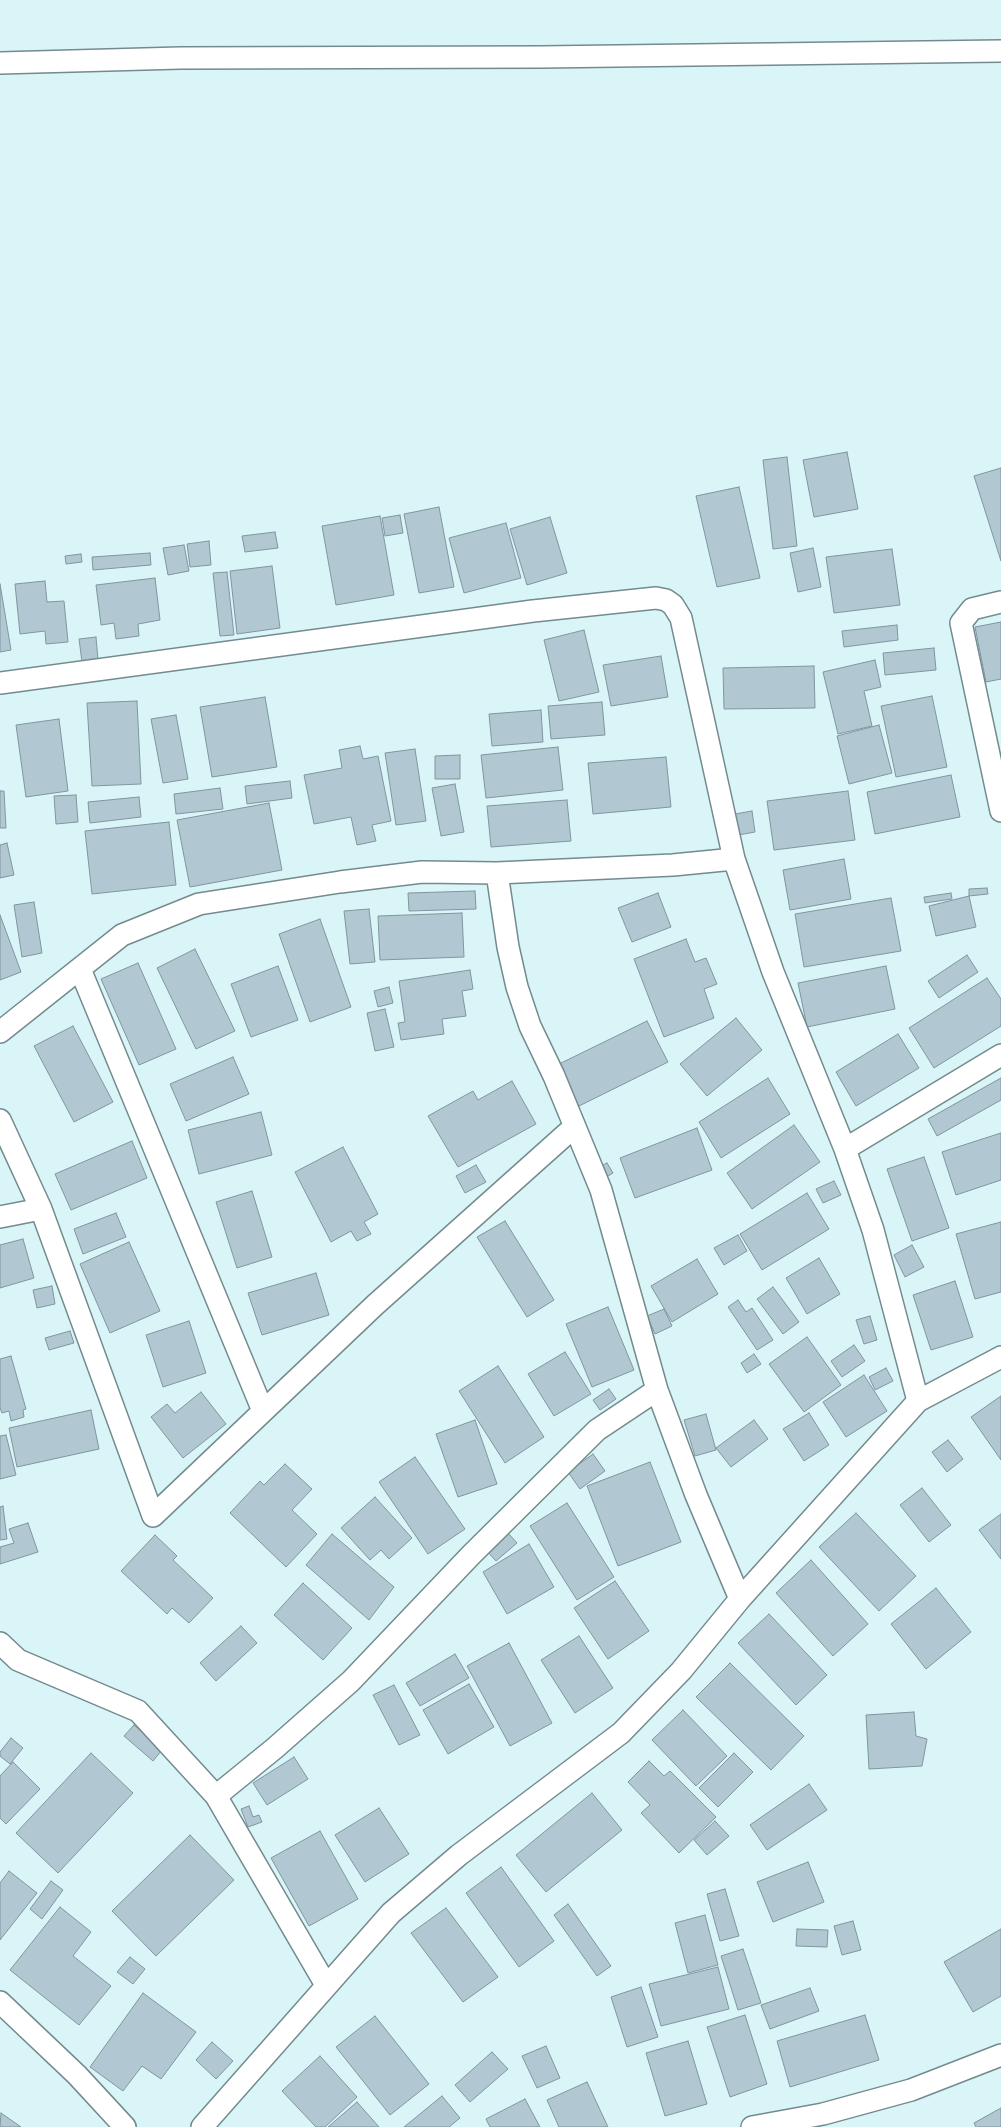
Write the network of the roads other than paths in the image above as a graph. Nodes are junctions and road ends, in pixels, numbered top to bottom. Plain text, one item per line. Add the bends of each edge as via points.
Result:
1 (1001, 51) edge
2 (0, 62) edge
3 (1001, 602) edge
4 (0, 682) edge
5 (1001, 811) edge
6 (734, 859) junction
7 (497, 873) junction
8 (80, 968) junction
9 (0, 1032) edge
10 (1001, 1055) edge
11 (0, 1120) edge
12 (574, 1127) junction
13 (845, 1149) junction
14 (41, 1209) junction
15 (0, 1217) edge
16 (1001, 1357) edge
17 (657, 1390) junction
18 (918, 1401) junction
19 (263, 1411) junction
20 (740, 1600) junction
21 (0, 1643) edge
22 (216, 1796) junction
23 (326, 1985) junction
24 (2, 2006) edge
25 (1001, 2055) edge
26 (125, 2127) edge
27 (202, 2127) edge
28 (752, 2127) edge

1 - 2 street
3 - 5 street via 972,610 961,623
4 - 6 street via 532,611 656,598 666,600 681,618
6 - 7 street
6 - 13 street via 773,972
7 - 8 street via 422,872 199,904 122,935
7 - 12 street via 517,987 530,1026
8 - 9 street
8 - 19 street
10 - 13 street
11 - 14 street
12 - 17 street via 601,1190
12 - 19 street
13 - 18 street via 873,1230
14 - 15 street
14 - 19 street via 153,1516
16 - 18 street
17 - 20 street
17 - 22 street via 597,1430 471,1555 352,1681
18 - 20 street
20 - 23 street via 681,1671 621,1733 451,1861 391,1913
21 - 22 street via 18,1660 138,1711
22 - 23 street
23 - 27 street
24 - 26 street via 77,2075
25 - 28 street via 911,2090 823,2114

